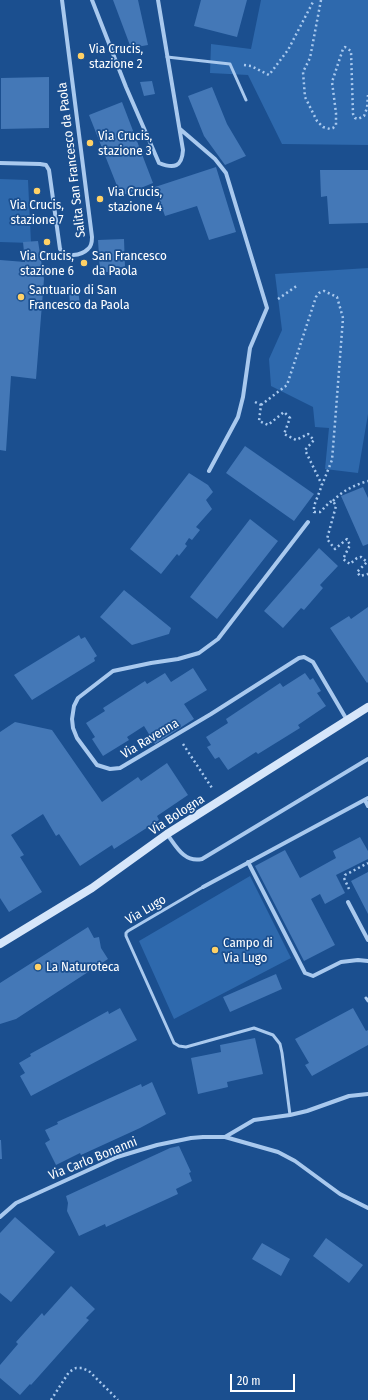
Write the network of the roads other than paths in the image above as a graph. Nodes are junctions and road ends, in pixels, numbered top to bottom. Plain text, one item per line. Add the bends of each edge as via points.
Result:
1 (62, 0) edge
2 (92, 0) edge
3 (158, 0) edge
4 (167, 57) junction
5 (246, 100) dead end
6 (180, 129) junction
7 (0, 163) edge
8 (209, 471) dead end
9 (308, 522) dead end
10 (368, 707) edge
11 (347, 720) junction
12 (368, 759) edge
13 (366, 799) edge
14 (368, 806) edge
15 (167, 834) junction
16 (248, 862) junction
17 (203, 886) joint
18 (348, 902) road end
19 (368, 940) edge
20 (0, 944) edge
21 (368, 961) edge
22 (368, 1094) edge
23 (290, 1115) junction
24 (225, 1137) junction
25 (368, 1208) edge
26 (0, 1217) edge

1 - 7 street, Salita San Francesco da Paola via 92,237 92,244 88,249 74,255 62,253 49,170 46,165
2 - 6 street via 159,163 170,167 178,164 183,158
3 - 4 street
4 - 5 lane via 230,64
4 - 6 street
6 - 8 street via 215,159 226,173 267,308 250,348 238,418
9 - 11 street, Via Ravenna via 218,639 199,653 114,671 80,695 74,706 72,724 75,735 96,763 110,770 123,767 304,656 312,661
10 - 11 street, Via Bologna
11 - 15 street, Via Bologna
12 - 15 street via 202,860 185,857
13 - 14 street, Via Lugo
13 - 16 street, Via Lugo
15 - 20 street, Via Bologna via 92,888
16 - 17 street, Via Lugo
16 - 21 street via 305,973 313,976 341,962
17 - 23 lane, Via Lugo via 126,933 126,936 174,1043 186,1047 254,1028 273,1036 280,1044 282,1053
18 - 19 street
22 - 23 street, Via Carlo Bonanni via 348,1096 307,1112
23 - 24 street, Via Carlo Bonanni via 254,1120
24 - 25 street, Via Carlo Bonanni via 278,1152 295,1161 340,1194
24 - 26 street, Via Carlo Bonanni via 191,1138 117,1157 16,1203

